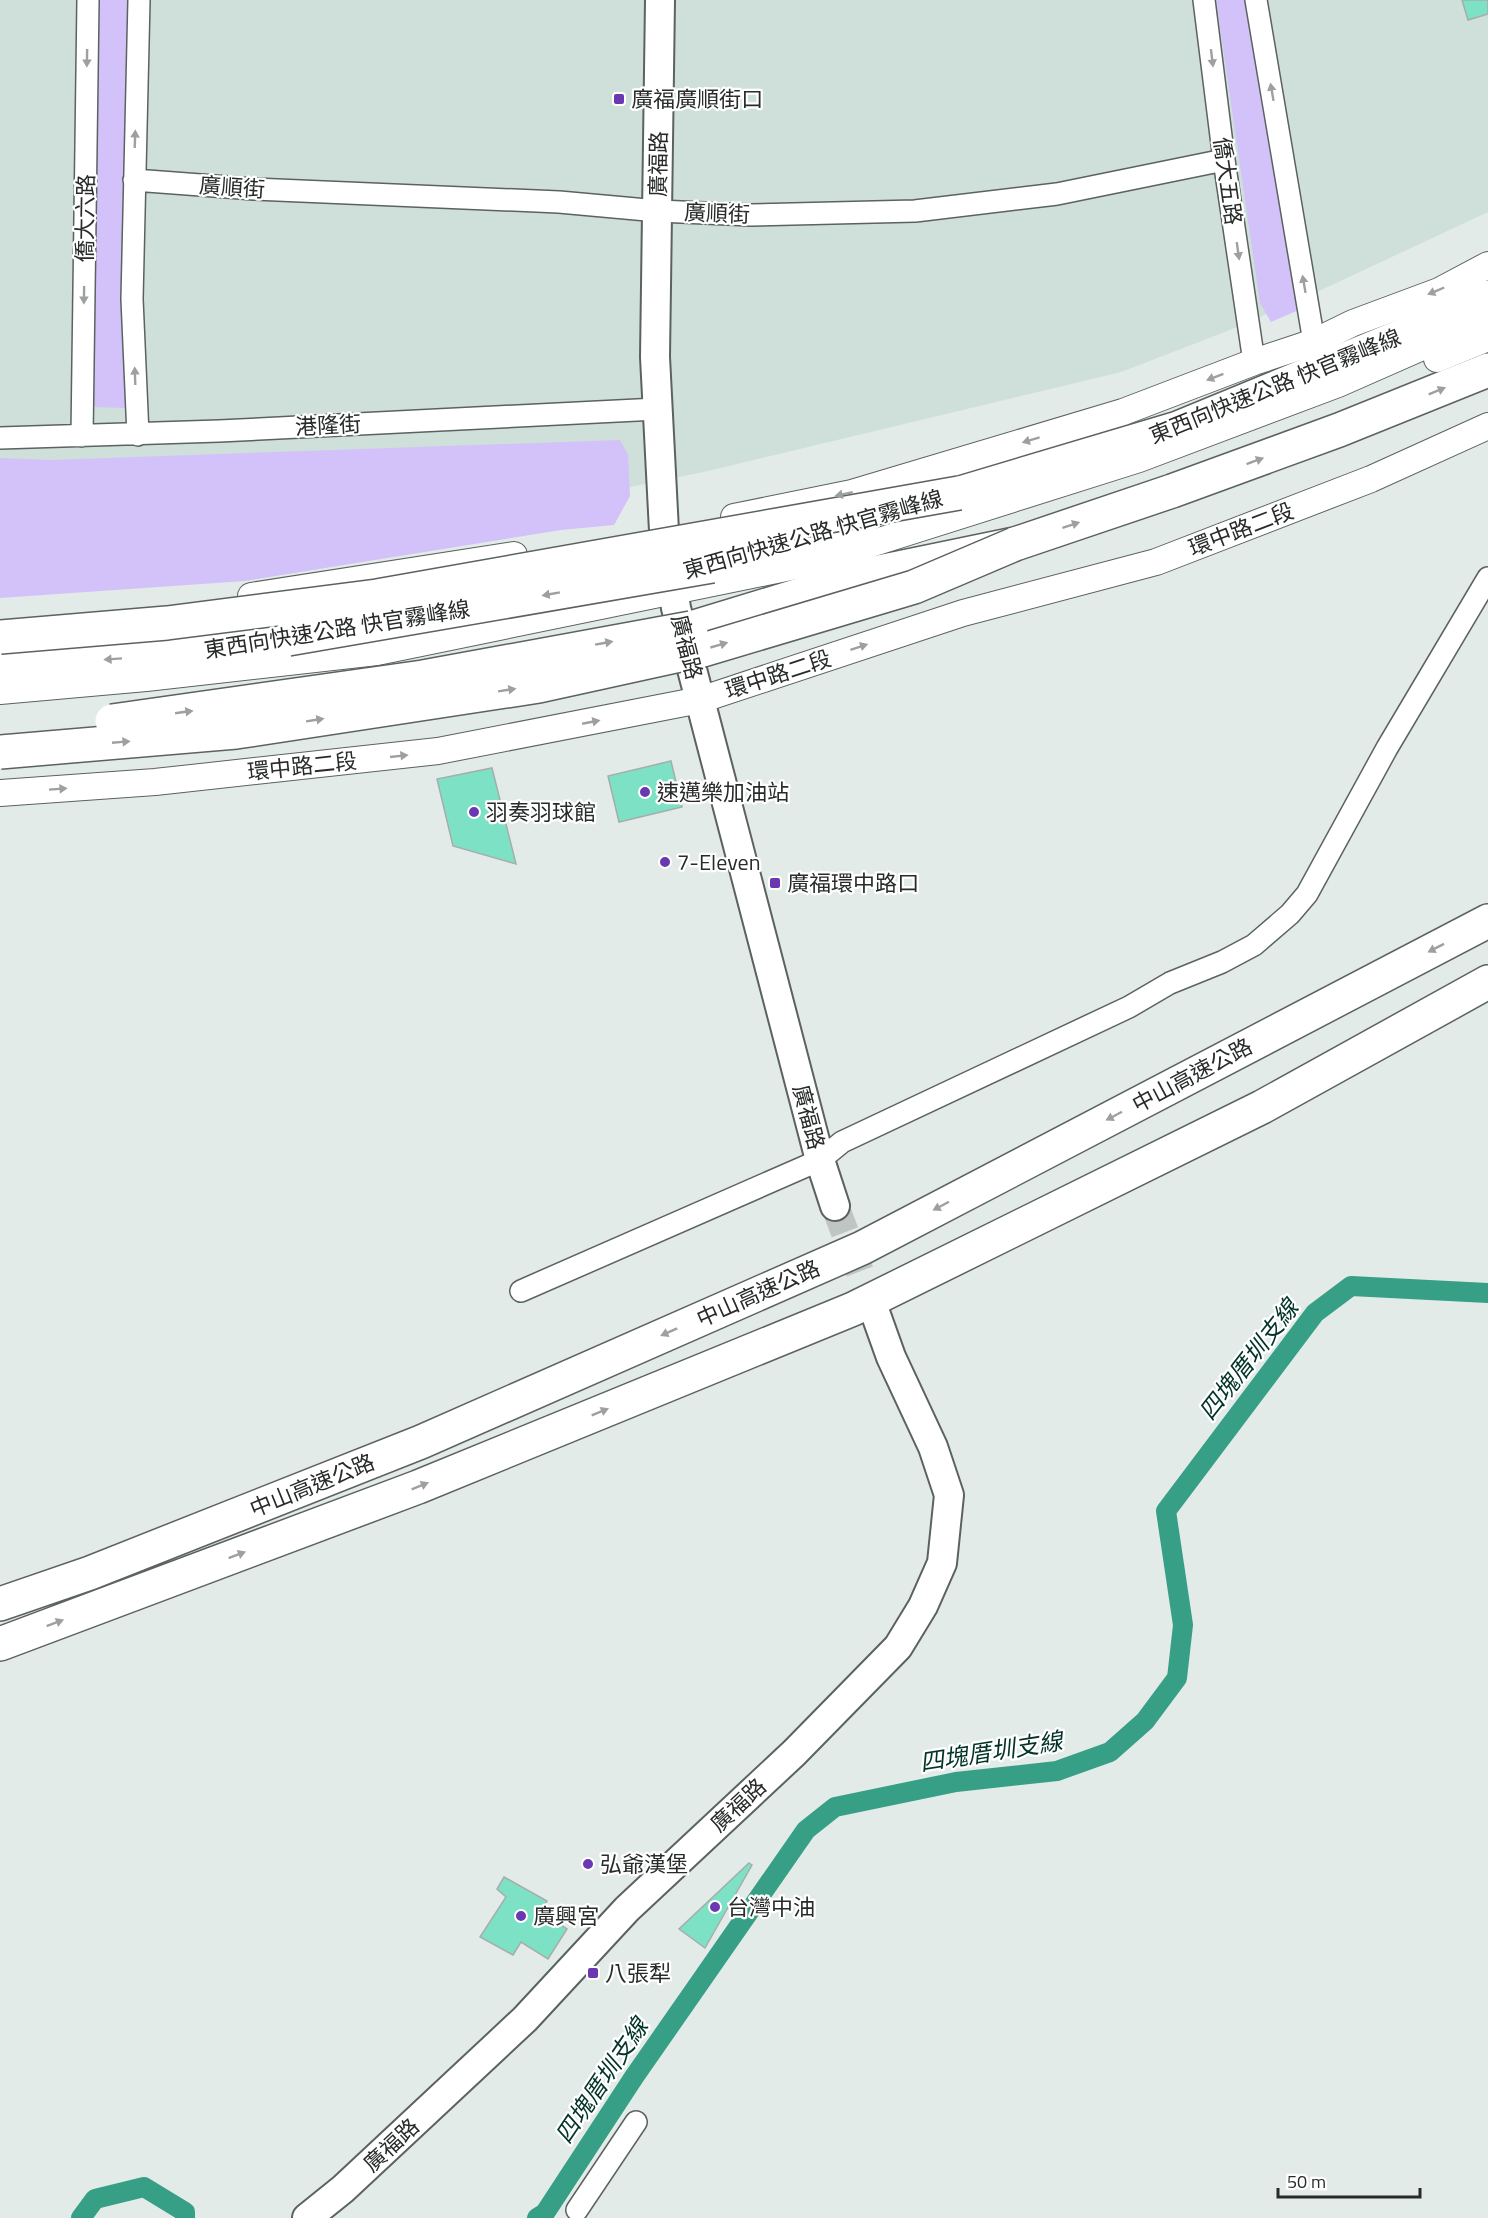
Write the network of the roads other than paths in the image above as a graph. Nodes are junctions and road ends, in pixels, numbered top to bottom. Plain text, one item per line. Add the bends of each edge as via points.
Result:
1 (88, 0) edge
2 (140, 0) edge
3 (660, 0) edge
4 (1204, 0) edge
5 (1256, 0) edge
6 (1224, 160) junction
7 (134, 180) junction
8 (658, 211) junction
9 (1488, 265) edge
10 (1488, 297) edge
11 (1488, 318) edge
12 (1488, 338) edge
13 (1314, 342) junction
14 (1254, 362) junction
15 (1488, 370) edge
16 (657, 409) junction
17 (1488, 426) edge
18 (138, 435) junction
19 (82, 436) junction
20 (0, 438) edge
21 (959, 493) junction
22 (664, 531) junction
23 (1016, 544) junction
24 (1488, 578) edge
25 (675, 600) junction
26 (0, 624) edge
27 (0, 637) edge
28 (0, 666) edge
29 (0, 691) edge
30 (0, 700) edge
31 (700, 700) junction
32 (0, 730) edge
33 (0, 752) edge
34 (0, 793) edge
35 (1488, 921) edge
36 (1488, 982) edge
37 (820, 1160) junction
38 (835, 1206) tunnel mouth
39 (521, 1291) dead end
40 (871, 1301) tunnel mouth
41 (0, 1604) edge
42 (0, 1644) edge
43 (636, 2122) dead end
44 (578, 2210) dead end
45 (307, 2218) edge

1 -> 19 street, 僑大六路
7 -> 2 street
3 - 8 main road, 廣福路
4 -> 6 street, 僑大五路
13 -> 5 street
6 - 8 street, 廣順街 via 1057,194 915,211 752,215
6 -> 14 street, 僑大五路
7 - 8 street, 廣順街 via 560,202
18 -> 7 street via 132,299
8 - 16 main road, 廣福路
9 -> 13 street via 1439,291
10 - 21 highway, 東西向快速公路 快官霧峰線 via 1178,428
11 - 25 street via 1338,384 1139,459 810,563
12 - 25 street via 1258,431 1108,484 873,559
13 - 14 street
14 -> 22 street via 1123,412 852,493
23 -> 15 highway via 1339,430
16 - 18 street, 港隆街
16 - 22 main road, 廣福路
31 -> 17 street, 環中路二段 via 963,613 1155,562 1371,479
18 - 19 street, 港隆街
19 - 20 street, 港隆街
21 - 27 highway, bridge via 377,596 167,623
21 -> 28 highway, 東西向快速公路 快官霧峰線, bridge via 712,566 288,639 172,655
22 - 25 main road, 廣福路
22 - 26 street via 182,607
32 -> 23 highway, bridge via 134,719 400,680 691,628 865,575
33 -> 23 highway, bridge via 236,732 539,686 703,650 914,587
24 - 37 street via 1376,767 1307,894 1290,914 1254,945 1222,962 1170,982 1129,1007 842,1142
25 - 29 street via 377,652
25 - 30 street via 360,669 123,693
25 - 31 main road, 廣福路
34 -> 31 street, 環中路二段 via 155,782 438,752
31 - 37 main road, 廣福路
35 -> 41 highway, 中山高速公路 via 862,1248 421,1442 90,1573
42 -> 36 highway, 中山高速公路 via 418,1487 853,1309 1262,1107
37 - 38 main road, 廣福路
37 - 39 street
40 - 45 main road, 廣福路 via 891,1358 933,1447 949,1495 942,1563 923,1606 898,1647 794,1753 627,1909 525,2019
43 - 44 street

